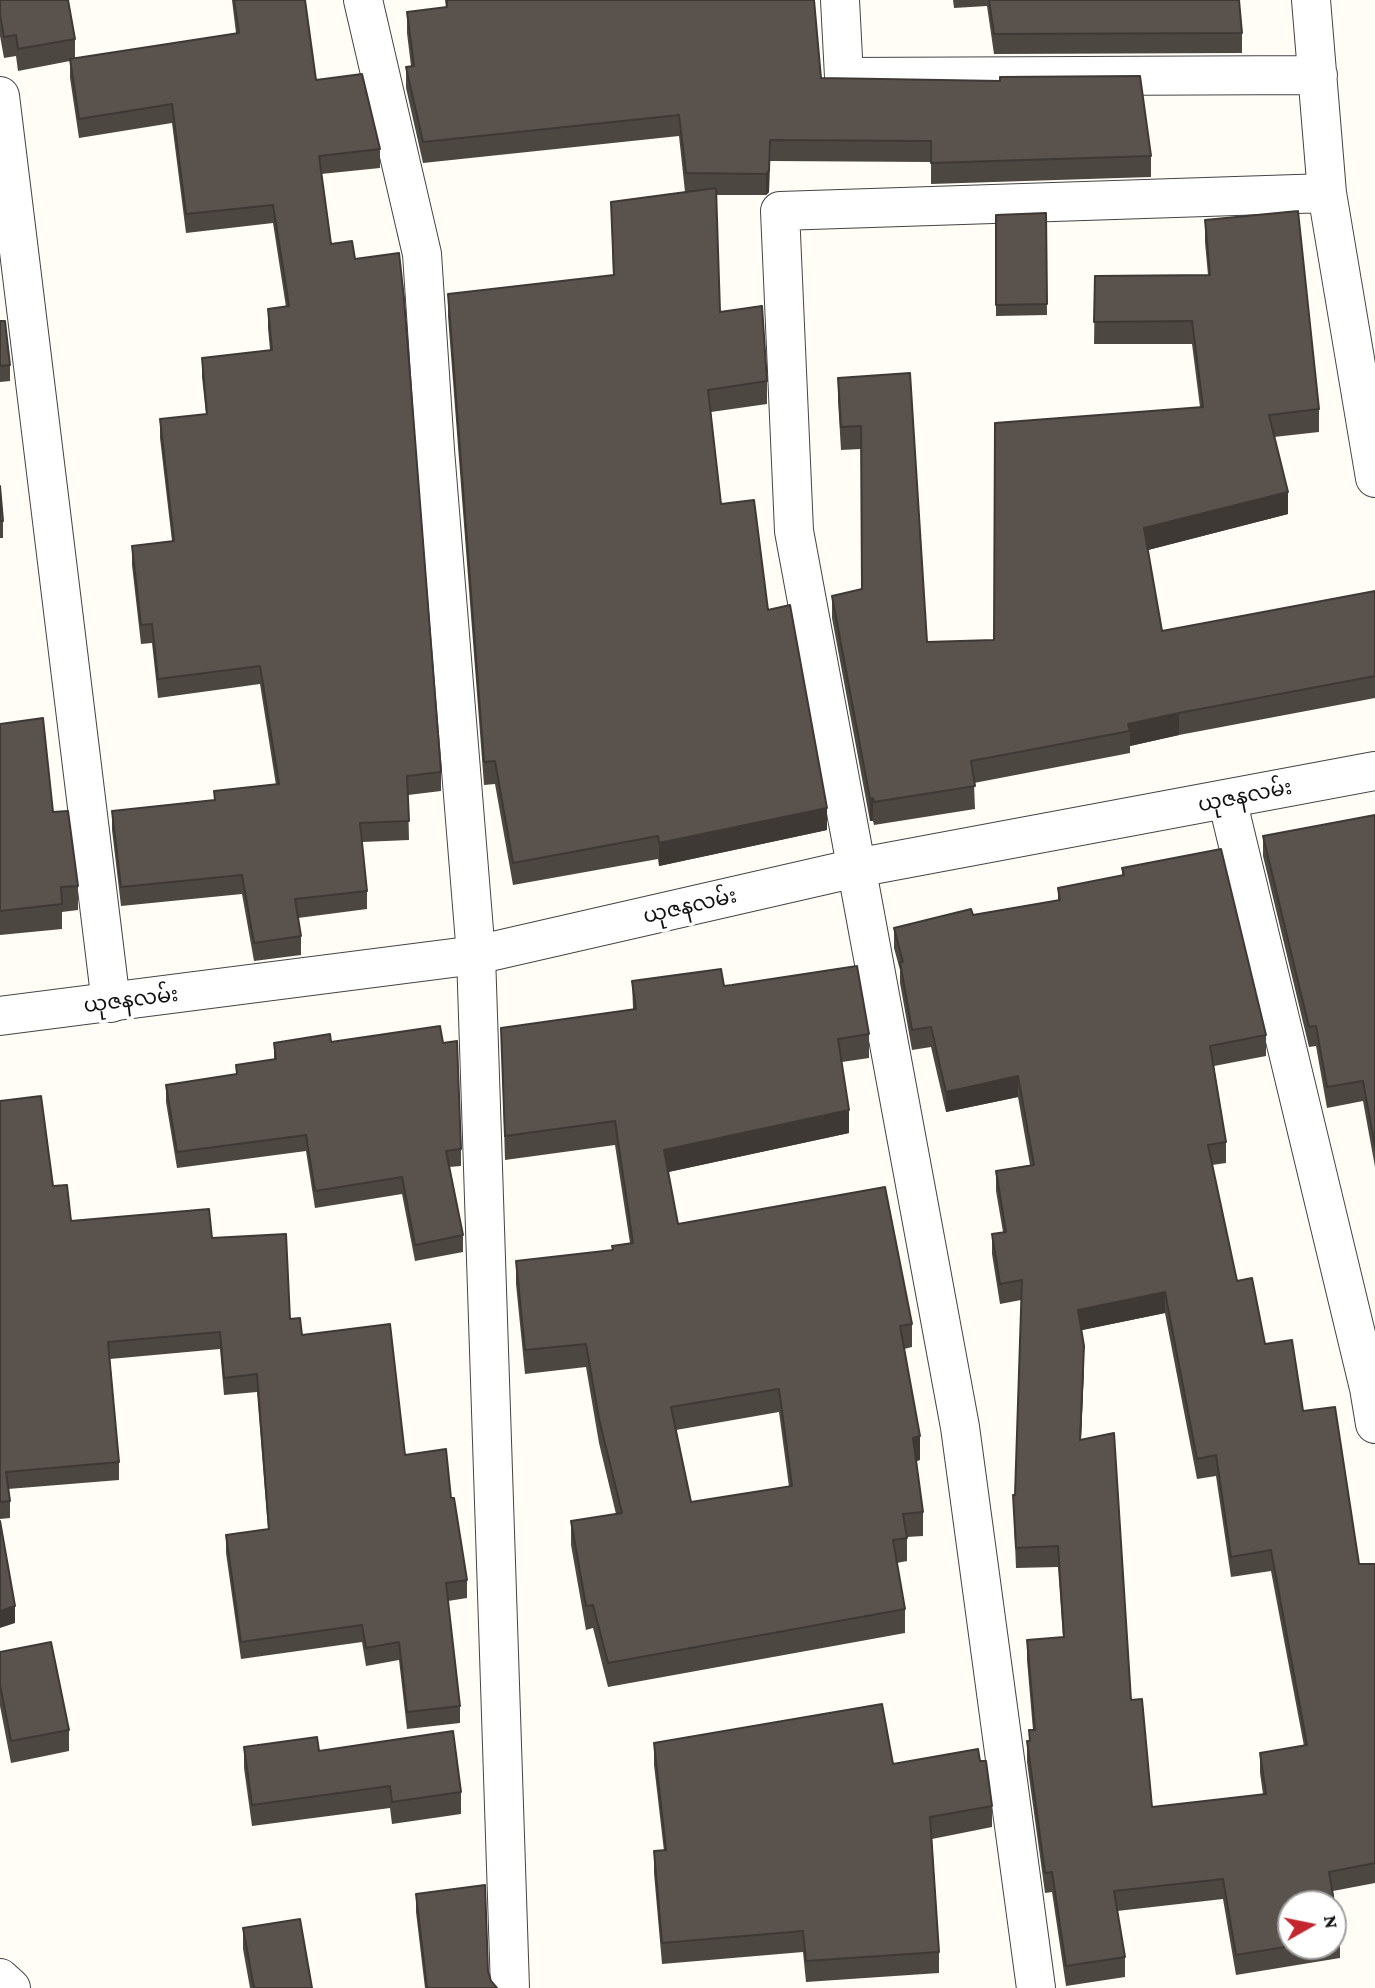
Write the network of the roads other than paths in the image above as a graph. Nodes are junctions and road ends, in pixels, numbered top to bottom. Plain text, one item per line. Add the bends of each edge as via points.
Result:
1 (363, 0) edge
2 (839, 0) edge
3 (1311, 0) edge
4 (1318, 75) junction
5 (0, 96) edge
6 (1328, 193) junction
7 (1375, 478) edge
8 (1375, 771) edge
9 (1227, 799) junction
10 (856, 868) junction
11 (477, 955) junction
12 (111, 1003) junction
13 (0, 1016) edge
14 (1375, 1424) edge
15 (0, 1978) edge
16 (11, 1988) edge
17 (510, 1988) edge
18 (1036, 1988) edge

1 - 11 street via 422,254
2 - 4 street via 844,77
3 - 4 street
4 - 6 street
5 - 12 street
6 - 7 street
6 - 10 street via 780,211 794,531
8 - 9 street, ယုဇနလမ်း
9 - 10 street, ယုဇနလမ်း
9 - 14 street
10 - 11 street, ယုဇနလမ်း
10 - 18 street via 960,1427
11 - 12 street, ယုဇနလမ်း
11 - 17 street
12 - 13 street, ယုဇနလမ်း
15 - 16 street

